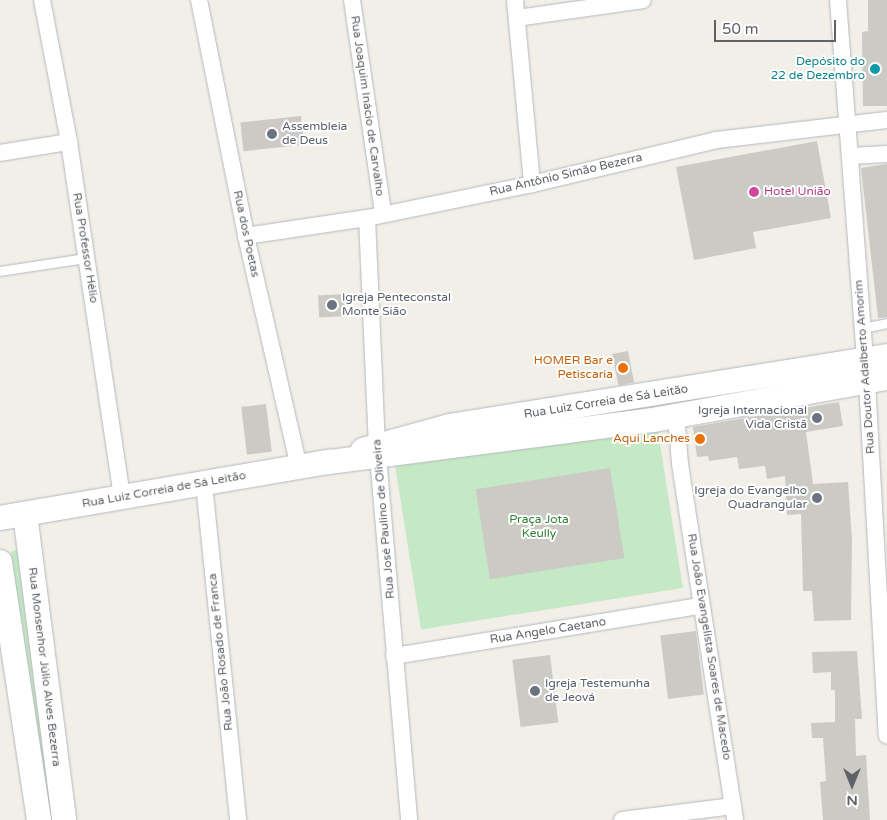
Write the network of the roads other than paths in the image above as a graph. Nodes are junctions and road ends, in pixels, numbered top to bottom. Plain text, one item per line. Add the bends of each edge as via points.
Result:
1 (42, 0) edge
2 (199, 0) edge
3 (352, 0) edge
4 (515, 0) edge
5 (643, 0) edge
6 (838, 0) edge
7 (516, 18) junction
8 (887, 120) edge
9 (847, 123) junction
10 (69, 142) junction
11 (0, 153) edge
12 (887, 154) edge
13 (850, 156) junction
14 (532, 184) junction
15 (383, 213) junction
16 (367, 218) junction
17 (246, 236) junction
18 (86, 258) junction
19 (0, 271) edge
20 (887, 323) edge
21 (863, 328) junction
22 (877, 369) edge
23 (676, 415) junction
24 (379, 451) junction
25 (299, 468) junction
26 (204, 484) junction
27 (122, 498) junction
28 (25, 514) junction
29 (0, 518) edge
30 (0, 562) edge
31 (701, 606) junction
32 (394, 656) junction
33 (887, 735) edge
34 (734, 813) edge
35 (39, 820) edge
36 (64, 820) edge
37 (238, 820) edge
38 (409, 820) edge
39 (622, 820) edge

1 - 10 street, Rua Professor Hélio
2 - 17 street, Rua dos Poetas
3 - 15 street, Rua Joaquim Inácio de Carvalho
4 - 7 street
5 - 7 street
6 - 9 street, Rua Doutor Adalberto Amorim
7 - 14 street
8 - 9 street, Rua Antônio Simão Bezerra
9 - 13 street, Rua Doutor Adalberto Amorim
9 - 14 street, Rua Antônio Simão Bezerra via 716,140
10 - 11 street
10 - 18 street, Rua Professor Hélio
12 - 13 street
13 - 21 street, Rua Doutor Adalberto Amorim
14 - 15 street, Rua Antônio Simão Bezerra
15 - 16 street, Rua Antônio Simão Bezerra
16 - 17 street, Rua Antônio Simão Bezerra
16 - 24 street, Rua José Paulino de Oliveira
17 - 25 street, Rua dos Poetas
18 - 19 lane
18 - 27 street, Rua Professor Hélio
20 - 21 lane
21 - 22 street, Rua Doutor Adalberto Amorim
22 - 23 main road, Rua Luiz Correia de Sá Leitão
22 - 24 main road, Rua Luiz Correia de Sá Leitão via 450,426
22 - 33 street, Rua Doutor Adalberto Amorim
23 - 24 main road, Rua Luiz Correia de Sá Leitão
23 - 31 street, Rua João Evangelista Soares de Macedo
24 - 25 main road, Rua Luiz Correia de Sá Leitão
24 - 32 street, Rua José Paulino de Oliveira
25 - 26 main road, Rua Luiz Correia de Sá Leitão
26 - 27 main road, Rua Luiz Correia de Sá Leitão
26 - 37 street, Rua João Rosado de Franca
27 - 28 main road, Rua Luiz Correia de Sá Leitão
28 - 29 main road, Rua Luiz Correia de Sá Leitão
28 - 36 main road, Rua Monsenhor Júlio Alves Bezerra
30 - 35 main road, Rua Monsenhor Júlio Alves Bezerra
31 - 32 street, Rua Angelo Caetano
31 - 34 street, Rua João Evangelista Soares de Macedo
32 - 38 street, Rua José Paulino de Oliveira
34 - 39 street

